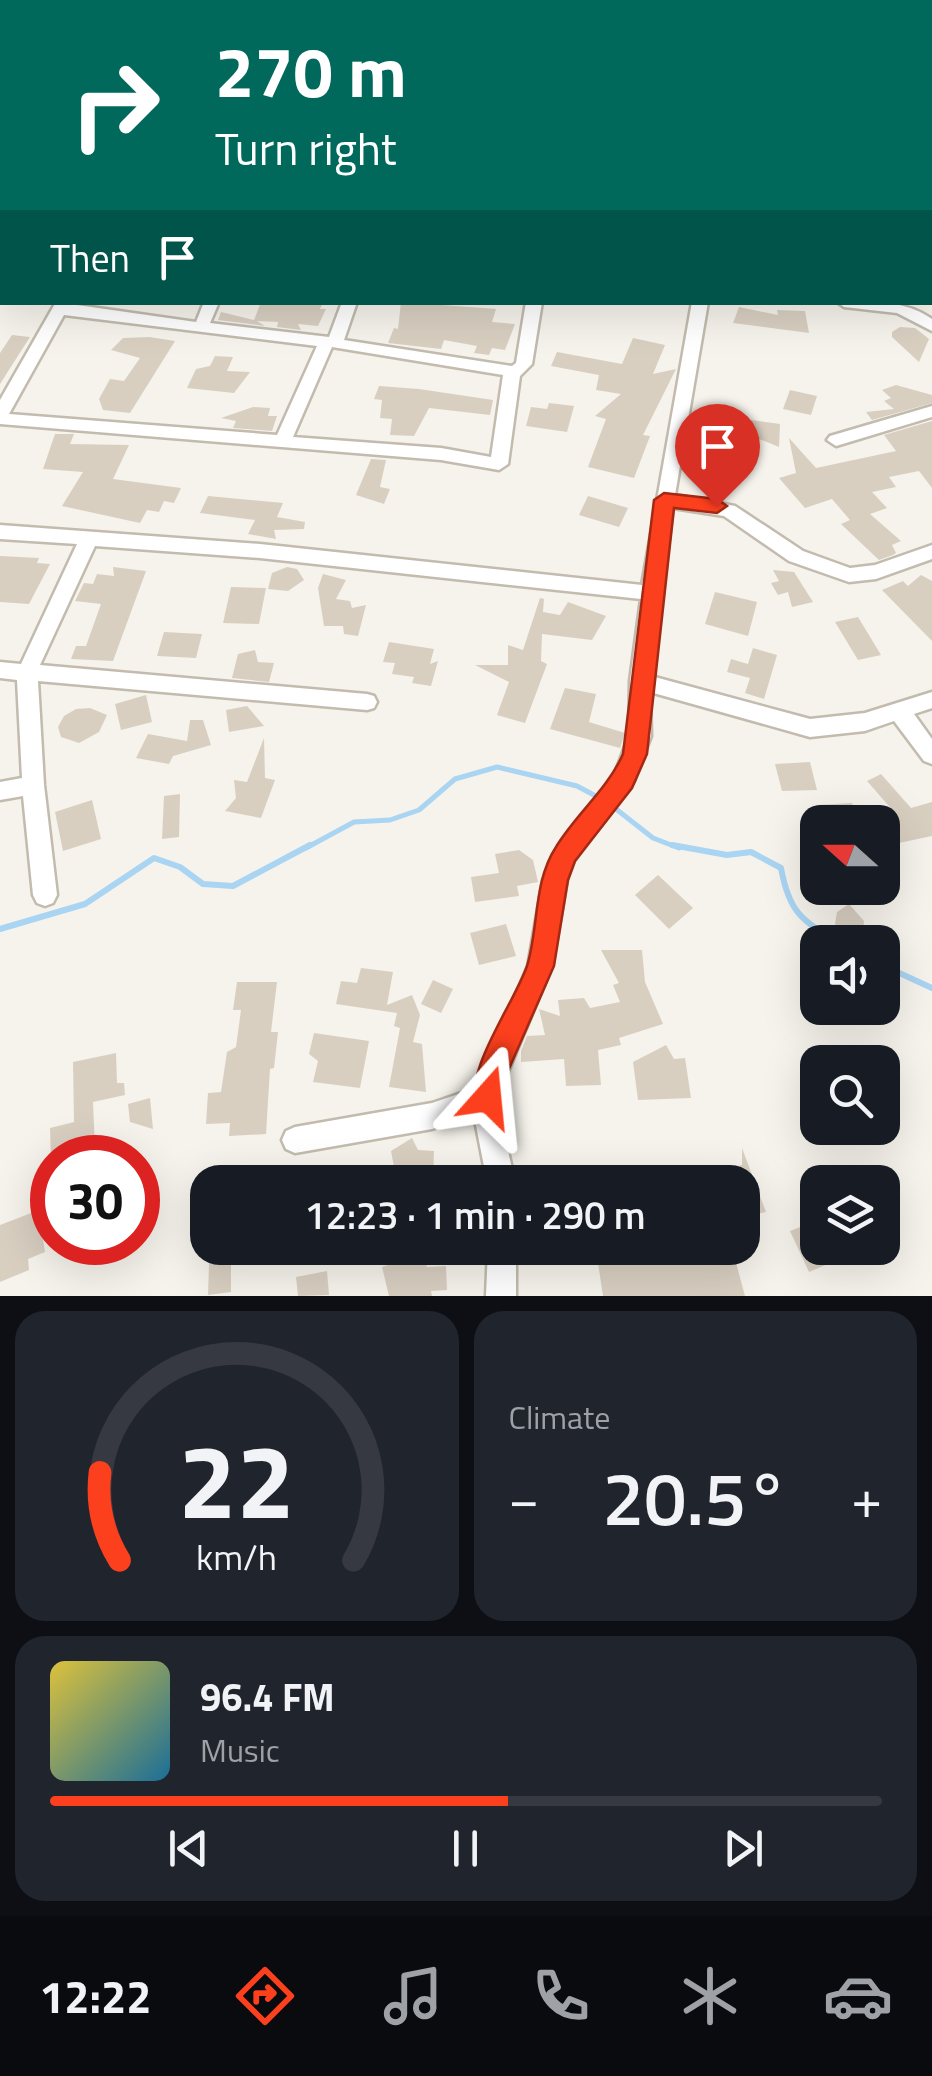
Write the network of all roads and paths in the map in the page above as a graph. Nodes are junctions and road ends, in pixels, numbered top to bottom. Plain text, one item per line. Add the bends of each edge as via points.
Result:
1 (211, 305) edge
2 (349, 305) edge
3 (534, 305) edge
4 (699, 305) edge
5 (881, 305) edge
6 (62, 306) edge
7 (932, 326) edge
8 (200, 329) junction
9 (331, 343) junction
10 (512, 372) junction
11 (932, 411) edge
12 (0, 417) edge
13 (283, 440) junction
14 (836, 440) dead end
15 (664, 500) junction
16 (0, 532) edge
17 (88, 541) junction
18 (932, 552) edge
19 (652, 593) junction
20 (0, 670) edge
21 (26, 672) junction
22 (640, 681) junction
23 (932, 700) edge
24 (367, 702) dead end
25 (899, 711) junction
26 (932, 756) edge
27 (33, 785) junction
28 (0, 791) edge
29 (45, 895) dead end
30 (488, 1097) junction
31 (295, 1140) dead end
32 (497, 1165) edge
33 (502, 1265) edge
34 (501, 1296) edge

1 - 8 street
2 - 9 street
3 - 10 street via 524,364
4 - 15 street
5 - 7 street via 916,314
6 - 8 street
6 - 12 street
8 - 9 street
9 - 10 street
9 - 13 street
10 - 13 street via 498,464
11 - 14 street
12 - 13 street
15 - 18 street via 729,510 796,556 849,574
15 - 19 street
16 - 17 street
17 - 19 street
17 - 21 street
19 - 22 street
20 - 21 street
21 - 24 street
21 - 27 street
22 - 25 street via 810,728 838,728
22 - 30 street via 635,754 623,781 565,855 540,966
23 - 25 street
25 - 26 street
27 - 28 street
27 - 29 street
30 - 31 street via 432,1116
30 - 32 street
33 - 34 street

